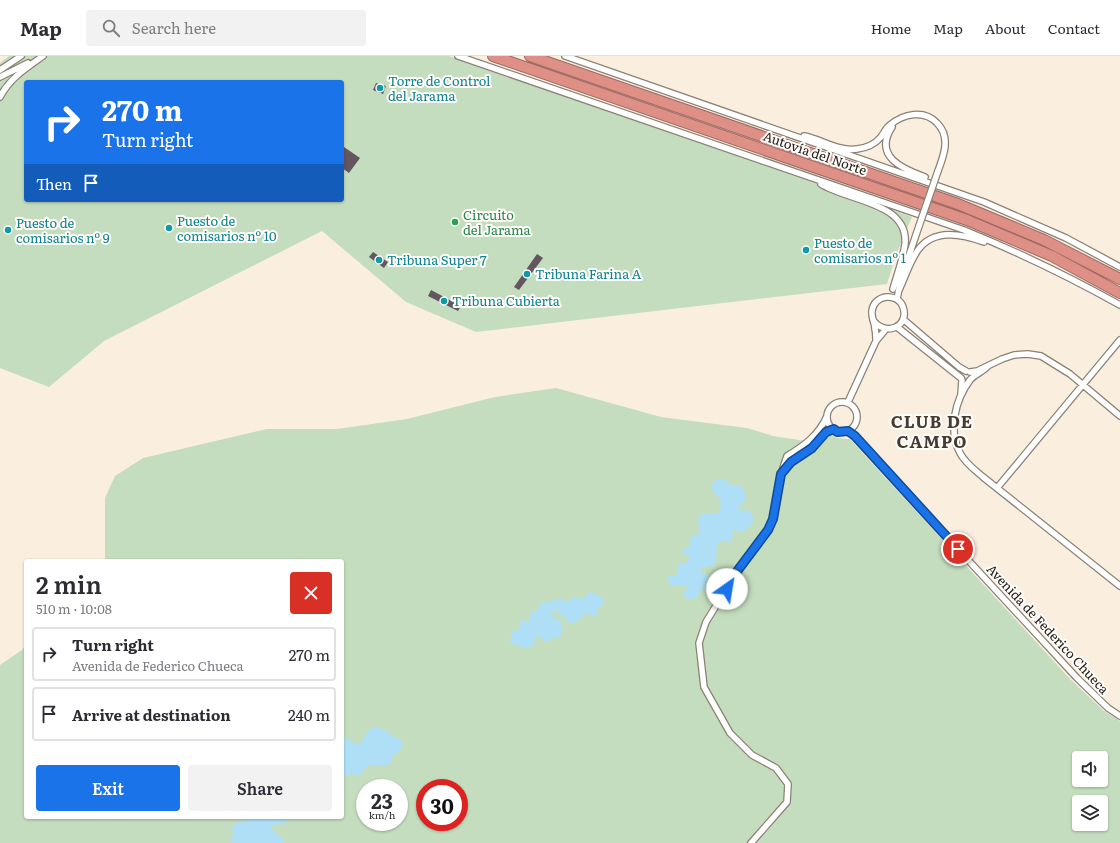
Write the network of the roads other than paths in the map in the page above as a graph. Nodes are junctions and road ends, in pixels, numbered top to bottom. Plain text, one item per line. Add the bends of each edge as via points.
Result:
1 (21, 56) edge
2 (43, 56) edge
3 (458, 56) edge
4 (493, 56) edge
5 (530, 56) edge
6 (565, 56) edge
7 (0, 70) edge
8 (0, 78) edge
9 (0, 97) edge
10 (896, 121) junction
11 (788, 133) junction
12 (811, 178) junction
13 (984, 202) junction
14 (1030, 259) junction
15 (1120, 267) edge
16 (1120, 279) edge
17 (896, 289) junction
18 (1120, 292) edge
19 (887, 296) junction
20 (897, 299) junction
21 (1120, 305) edge
22 (903, 319) junction
23 (873, 320) junction
24 (897, 326) junction
25 (886, 329) junction
26 (1120, 340) edge
27 (876, 341) junction
28 (987, 367) junction
29 (968, 372) junction
30 (961, 379) junction
31 (971, 379) junction
32 (1082, 386) junction
33 (961, 396) junction
34 (848, 402) junction
35 (827, 416) junction
36 (1120, 416) edge
37 (834, 429) junction
38 (848, 431) junction
39 (790, 454) junction
40 (791, 462) junction
41 (781, 474) junction
42 (997, 488) junction
43 (1120, 586) edge
44 (1120, 716) edge
45 (751, 843) edge

1 - 7 street
2 - 8 street
2 - 9 street via 6,85
3 - 12 street
4 - 18 highway, Autovía del Norte via 967,220 1052,256
5 - 16 highway, Autovía del Norte via 958,204 1044,240
6 - 11 street
10 - 11 street via 872,144 855,150 813,137
10 - 13 street via 888,135 886,146 896,163 910,171 969,193
10 - 17 street, bridge via 910,115 923,115 935,121 945,139 938,172
11 - 13 street
12 - 14 street via 964,230
12 - 17 street via 826,188 884,209 899,222 905,242
13 - 15 street via 1066,238
14 - 17 street via 959,234 937,237 918,250
14 - 21 street
17 - 19 street
17 - 20 street
19 - 20 street
19 - 23 street via 875,303
20 - 22 street via 904,308
22 - 24 street
22 - 29 street
23 - 25 street
23 - 27 street
24 - 25 street
24 - 30 street
25 - 27 street
26 - 32 street
27 - 34 street
28 - 29 street
28 - 31 street
28 - 32 street via 1014,355 1041,356 1070,374
29 - 30 street via 962,373
29 - 31 street
30 - 31 street via 966,382
30 - 33 street
31 - 33 street
32 - 36 street
32 - 42 street
33 - 42 street via 956,406 954,427 960,454
34 - 35 street via 833,404
34 - 38 street via 853,405 858,416 855,425
35 - 37 street via 829,425
35 - 39 street via 812,438
37 - 38 street via 837,432
37 - 40 street via 826,432 812,448
38 - 44 street, Avenida de Federico Chueca via 1077,678
39 - 40 street via 793,457
39 - 41 street via 785,459
40 - 41 street
41 - 45 street via 773,519 768,530 738,570 706,622 699,643 704,687 730,733 752,755 776,768 788,784 787,802
42 - 43 street

